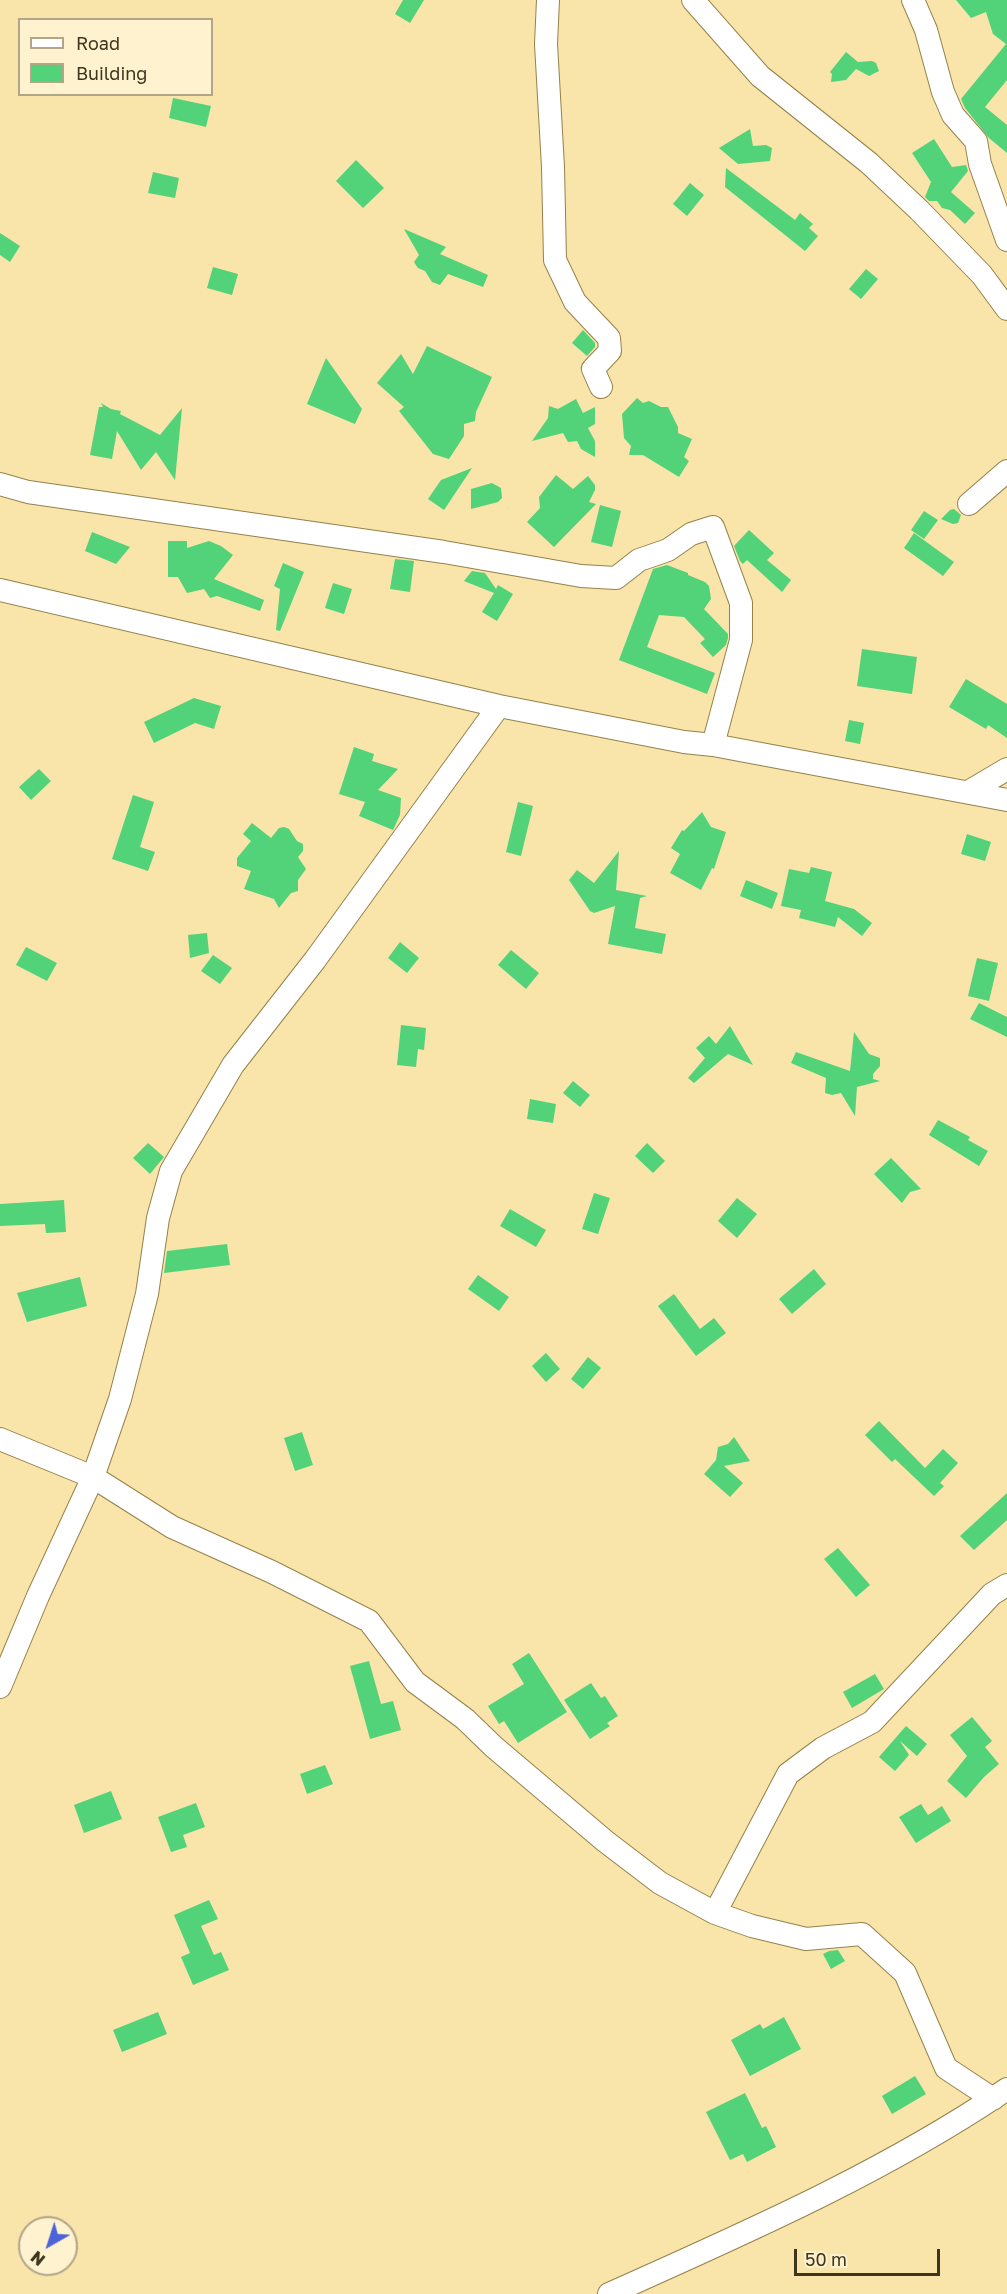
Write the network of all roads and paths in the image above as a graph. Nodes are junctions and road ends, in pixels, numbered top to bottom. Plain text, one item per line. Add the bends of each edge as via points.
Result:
1 (548, 0) edge
2 (693, 0) edge
3 (914, 0) edge
4 (1007, 240) edge
5 (1007, 309) edge
6 (601, 387) dead end
7 (1007, 471) edge
8 (0, 484) edge
9 (969, 504) dead end
10 (0, 590) edge
11 (499, 706) junction
12 (714, 745) junction
13 (1007, 769) edge
14 (968, 792) junction
15 (1007, 800) edge
16 (0, 1439) edge
17 (93, 1477) junction
18 (1007, 1585) edge
19 (0, 1687) edge
20 (715, 1913) junction
21 (1000, 2094) edge
22 (609, 2294) edge

1 - 6 street via 546,44 555,260 575,302 609,338 610,351 593,369
2 - 5 street via 760,76 869,163 919,210 982,275
3 - 4 street via 953,115 976,141 980,164
7 - 9 street
8 - 12 street via 28,492 444,552 581,576 616,578 639,560 713,527 741,603 741,640
10 - 11 street
11 - 12 street
11 - 17 street via 315,960 233,1065 171,1171 131,1357
12 - 14 street
13 - 14 street
14 - 15 street
16 - 17 street
17 - 19 street
17 - 20 street via 172,1527 369,1621 415,1682 465,1719 632,1862 660,1883
18 - 20 street via 992,1593 872,1722 823,1748 788,1774
20 - 21 street via 806,1939 862,1934 904,1973 946,2068
21 - 22 street via 858,2178

